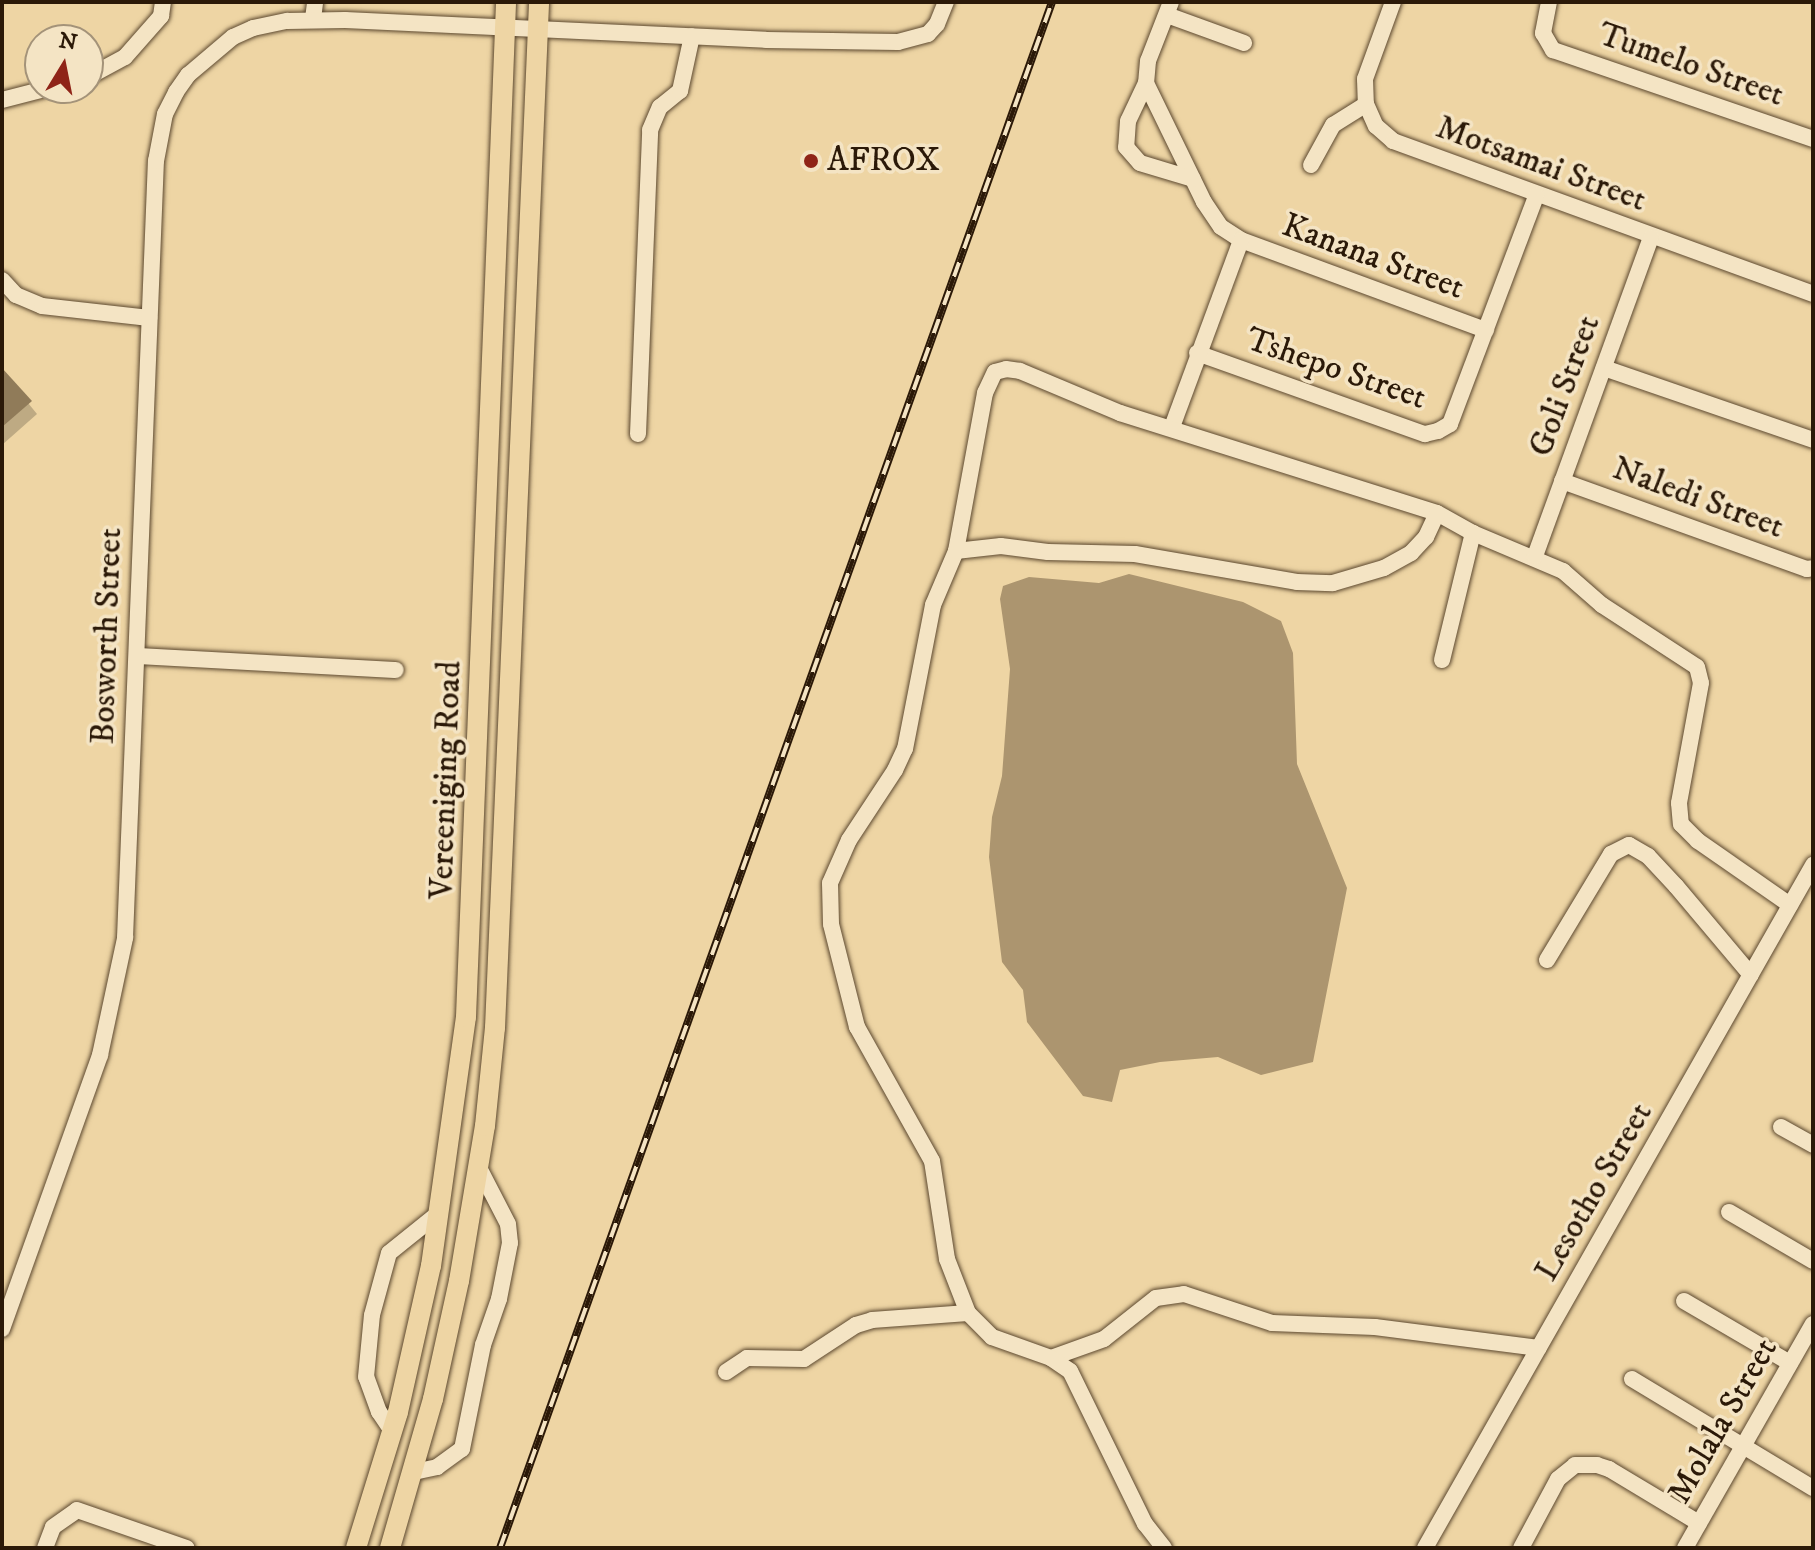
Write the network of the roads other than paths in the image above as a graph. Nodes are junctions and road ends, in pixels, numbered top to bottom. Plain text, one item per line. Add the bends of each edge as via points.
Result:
1 (163, 2) edge
2 (506, 2) edge
3 (539, 2) edge
4 (946, 2) edge
5 (1393, 2) edge
6 (1549, 2) edge
7 (1169, 8) edge
8 (314, 11) edge
9 (505, 27) junction
10 (538, 29) junction
11 (692, 36) junction
12 (1244, 43) dead end
13 (104, 68) edge
14 (1146, 83) junction
15 (24, 94) edge
16 (2, 100) edge
17 (1366, 104) junction
18 (1813, 139) edge
19 (1311, 165) dead end
20 (1193, 179) junction
21 (1536, 196) junction
22 (1651, 237) junction
23 (1241, 240) junction
24 (2, 280) edge
25 (1813, 294) edge
26 (149, 318) junction
27 (1486, 330) junction
28 (1197, 353) junction
29 (1604, 368) junction
30 (1172, 427) junction
31 (638, 434) dead end
32 (1813, 440) edge
33 (1562, 481) junction
34 (1437, 513) junction
35 (1473, 533) junction
36 (956, 551) junction
37 (1535, 556) junction
38 (1813, 568) edge
39 (137, 656) junction
40 (1442, 660) dead end
41 (396, 670) dead end
42 (1813, 865) edge
43 (1790, 905) junction
44 (1547, 960) dead end
45 (1751, 975) junction
46 (1781, 1127) dead end
47 (1813, 1145) edge
48 (478, 1166) junction
49 (440, 1212) junction
50 (1729, 1212) dead end
51 (1813, 1261) edge
52 (1684, 1301) dead end
53 (968, 1313) junction
54 (1813, 1324) edge
55 (2, 1327) edge
56 (1539, 1348) junction
57 (1051, 1358) junction
58 (1790, 1363) junction
59 (726, 1372) dead end
60 (1632, 1379) dead end
61 (392, 1431) junction
62 (1743, 1446) junction
63 (414, 1472) junction
64 (1813, 1488) edge
65 (1699, 1523) junction
66 (45, 1548) edge
67 (187, 1548) edge
68 (356, 1548) edge
69 (390, 1548) edge
70 (1164, 1548) edge
71 (1425, 1548) edge
72 (1521, 1548) edge
73 (1685, 1548) edge

1 - 13 street via 161,16 125,57
2 - 9 main road, Vereeniging Road
3 - 10 main road, Vereeniging Road
4 - 11 street, Bosworth Street via 937,24 914,40
5 - 17 street via 1365,79
6 - 18 street, Tumelo Street via 1543,33 1553,50
7 - 12 street
7 - 14 street via 1148,61
8 - 9 street, Bosworth Street
8 - 26 street, Bosworth Street via 233,37 176,92 165,114 156,161
9 - 10 street, Bosworth Street
9 - 49 main road, Vereeniging Road via 471,927 464,1031
10 - 11 street, Bosworth Street
10 - 48 main road, Vereeniging Road via 499,982
11 - 31 street via 680,91 660,107 650,130
14 - 20 street, Kanana Street
14 - 20 street via 1128,121 1126,147 1140,163
15 - 16 street
17 - 19 street via 1333,125
17 - 21 street, Motsamai Street via 1376,126 1393,141
20 - 23 street, Kanana Street via 1211,216
21 - 22 street, Motsamai Street
21 - 27 street, Tshepo Street
22 - 25 street, Motsamai Street
22 - 29 street, Goli Street
23 - 27 street, Kanana Street
23 - 28 street
24 - 26 street via 16,295 42,306
26 - 39 street, Bosworth Street
27 - 28 street, Tshepo Street via 1450,424 1425,434
28 - 30 street
29 - 32 street
29 - 33 street, Goli Street
30 - 34 street
30 - 36 street via 1093,403 1020,371 995,372 975,430
33 - 37 street, Goli Street
33 - 38 street, Naledi Street
34 - 35 street
34 - 36 street via 1411,553 1384,568 1333,583 1297,582 1135,554 1001,546
35 - 37 street
35 - 40 street
36 - 53 street via 933,605 905,749 834,867 828,904 857,1027 932,1161 947,1259
37 - 43 street via 1697,667 1701,683 1679,803 1681,824
39 - 41 street
39 - 55 street, Bosworth Street via 119,977 100,1055
42 - 43 street, Lesotho Street
43 - 45 street, Lesotho Street
44 - 45 street via 1611,854 1629,845 1648,856
45 - 56 street, Lesotho Street
46 - 47 street
48 - 63 main road, Vereeniging Road via 459,1281
48 - 63 street via 508,1224 510,1243 499,1299 483,1345 462,1449 437,1467
49 - 61 main road, Vereeniging Road
49 - 61 street via 389,1253 372,1315 366,1377 373,1401
50 - 51 street
52 - 58 street
53 - 57 street via 992,1337
53 - 59 street via 872,1320 804,1359 747,1358
54 - 58 street, Molala Street
56 - 57 street via 1375,1327 1272,1323 1184,1294 1156,1298 1104,1339
56 - 71 street, Lesotho Street
57 - 70 street via 1080,1385 1145,1524
58 - 62 street, Molala Street
60 - 62 street
61 - 68 main road, Vereeniging Road
62 - 64 street
62 - 65 street, Molala Street
63 - 69 main road, Vereeniging Road
65 - 72 street via 1609,1469 1575,1465 1558,1479
65 - 73 street, Molala Street
66 - 67 street via 53,1527 77,1510

